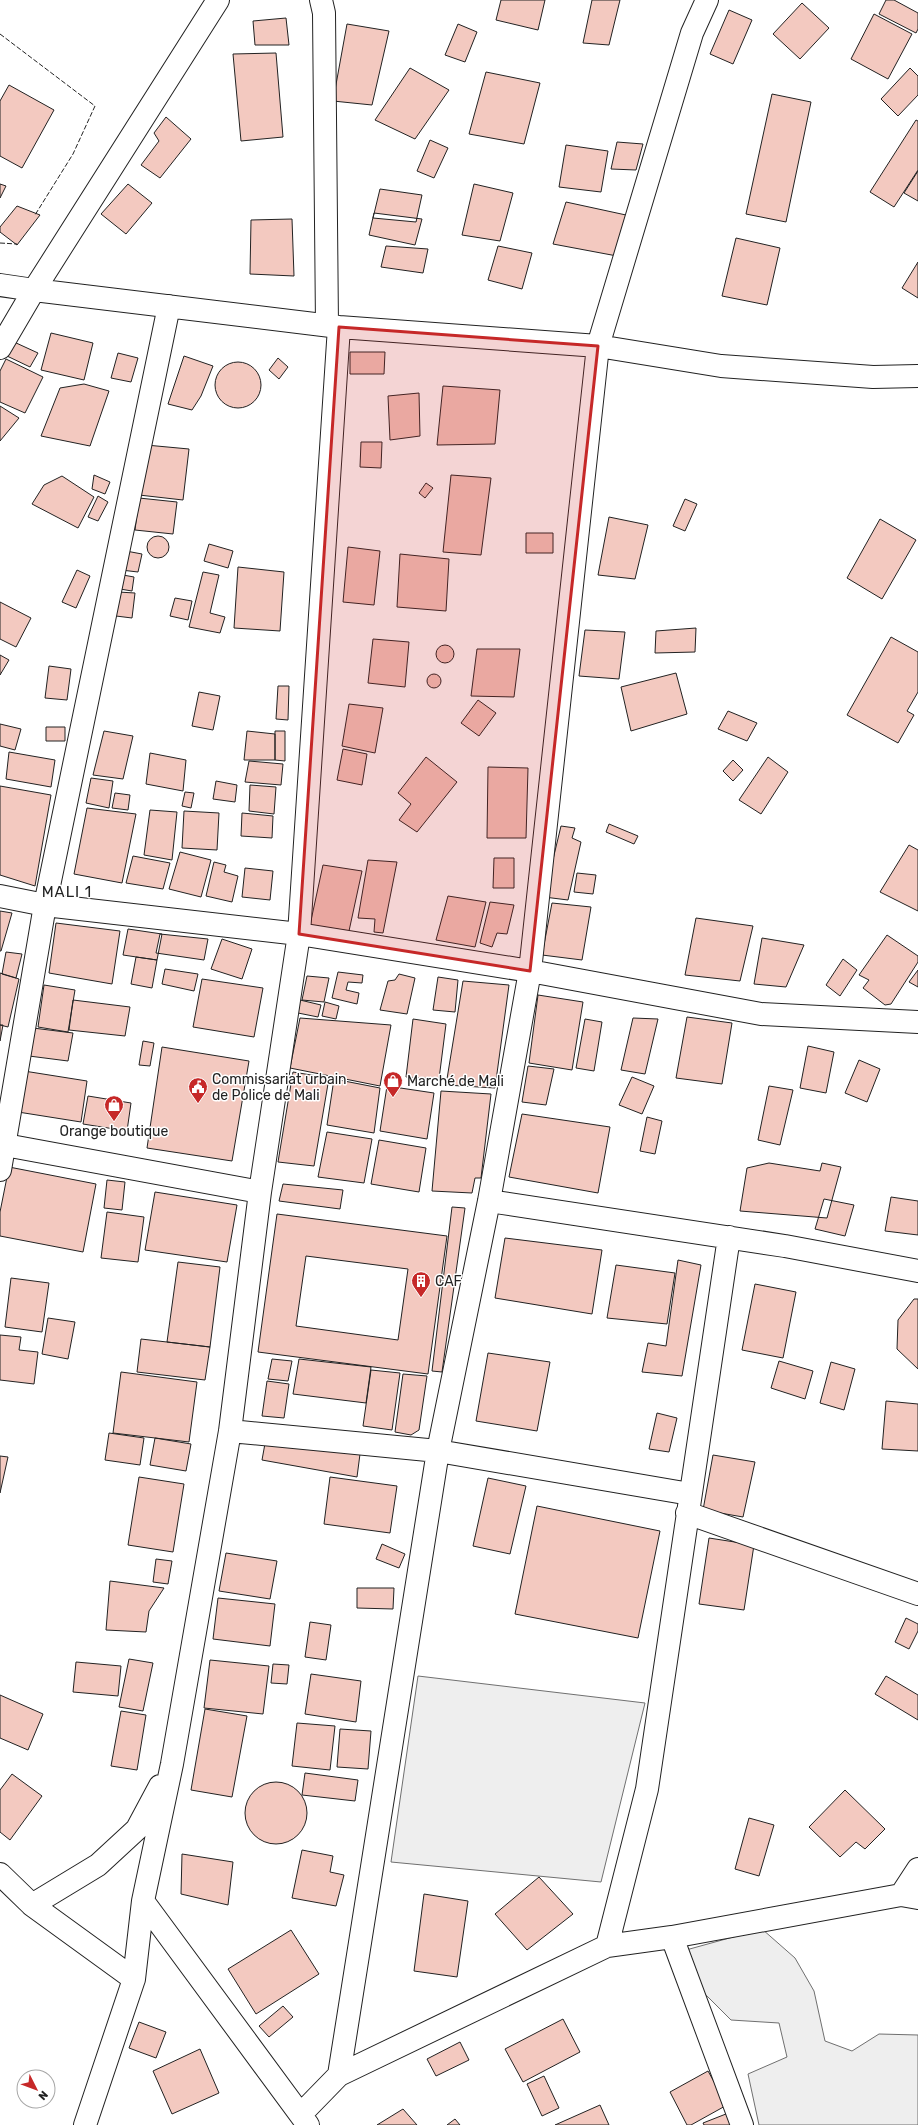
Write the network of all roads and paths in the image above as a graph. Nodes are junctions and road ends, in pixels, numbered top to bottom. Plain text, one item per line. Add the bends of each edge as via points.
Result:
1 (218, 0) edge
2 (321, 0) edge
3 (707, 0) edge
4 (0, 285) edge
5 (34, 290) junction
6 (168, 306) junction
7 (333, 326) junction
8 (598, 346) junction
9 (0, 348) edge
10 (918, 376) edge
11 (0, 896) edge
12 (45, 905) junction
13 (299, 934) junction
14 (530, 971) junction
15 (918, 1022) edge
16 (2, 1144) edge
17 (0, 1170) edge
18 (260, 1192) junction
19 (489, 1202) junction
20 (729, 1237) junction
21 (918, 1271) edge
22 (230, 1431) junction
23 (438, 1451) junction
24 (688, 1503) junction
25 (918, 1594) edge
26 (172, 1764) junction
27 (918, 1869) edge
28 (0, 1874) edge
29 (909, 1897) edge
30 (143, 1901) junction
31 (32, 1905) junction
32 (672, 1938) junction
33 (607, 1946) junction
34 (134, 1979) junction
35 (339, 2075) junction
36 (305, 2119) edge
37 (84, 2125) edge
38 (742, 2125) edge

1 - 5 street
2 - 7 street via 324,12
3 - 8 street via 692,33
4 - 5 street
5 - 6 street
5 - 9 street
6 - 7 street
6 - 12 street
7 - 8 street
7 - 13 street
8 - 10 street via 721,366 872,377
8 - 14 street
11 - 12 street
12 - 13 street
12 - 16 street
13 - 14 street
13 - 18 street
14 - 15 street via 762,1014
14 - 19 street
16 - 17 street
16 - 18 street
18 - 22 street
19 - 20 street
19 - 23 street
20 - 21 street
20 - 24 street
22 - 23 street
22 - 26 street
23 - 24 street
23 - 35 street
24 - 25 street
24 - 33 street via 647,1789
26 - 30 street
26 - 31 street via 136,1830 98,1866
27 - 29 street
28 - 31 street
29 - 32 street
30 - 34 street
30 - 36 street
31 - 34 street
32 - 33 street
32 - 38 street
33 - 35 street
34 - 37 street
35 - 36 street

